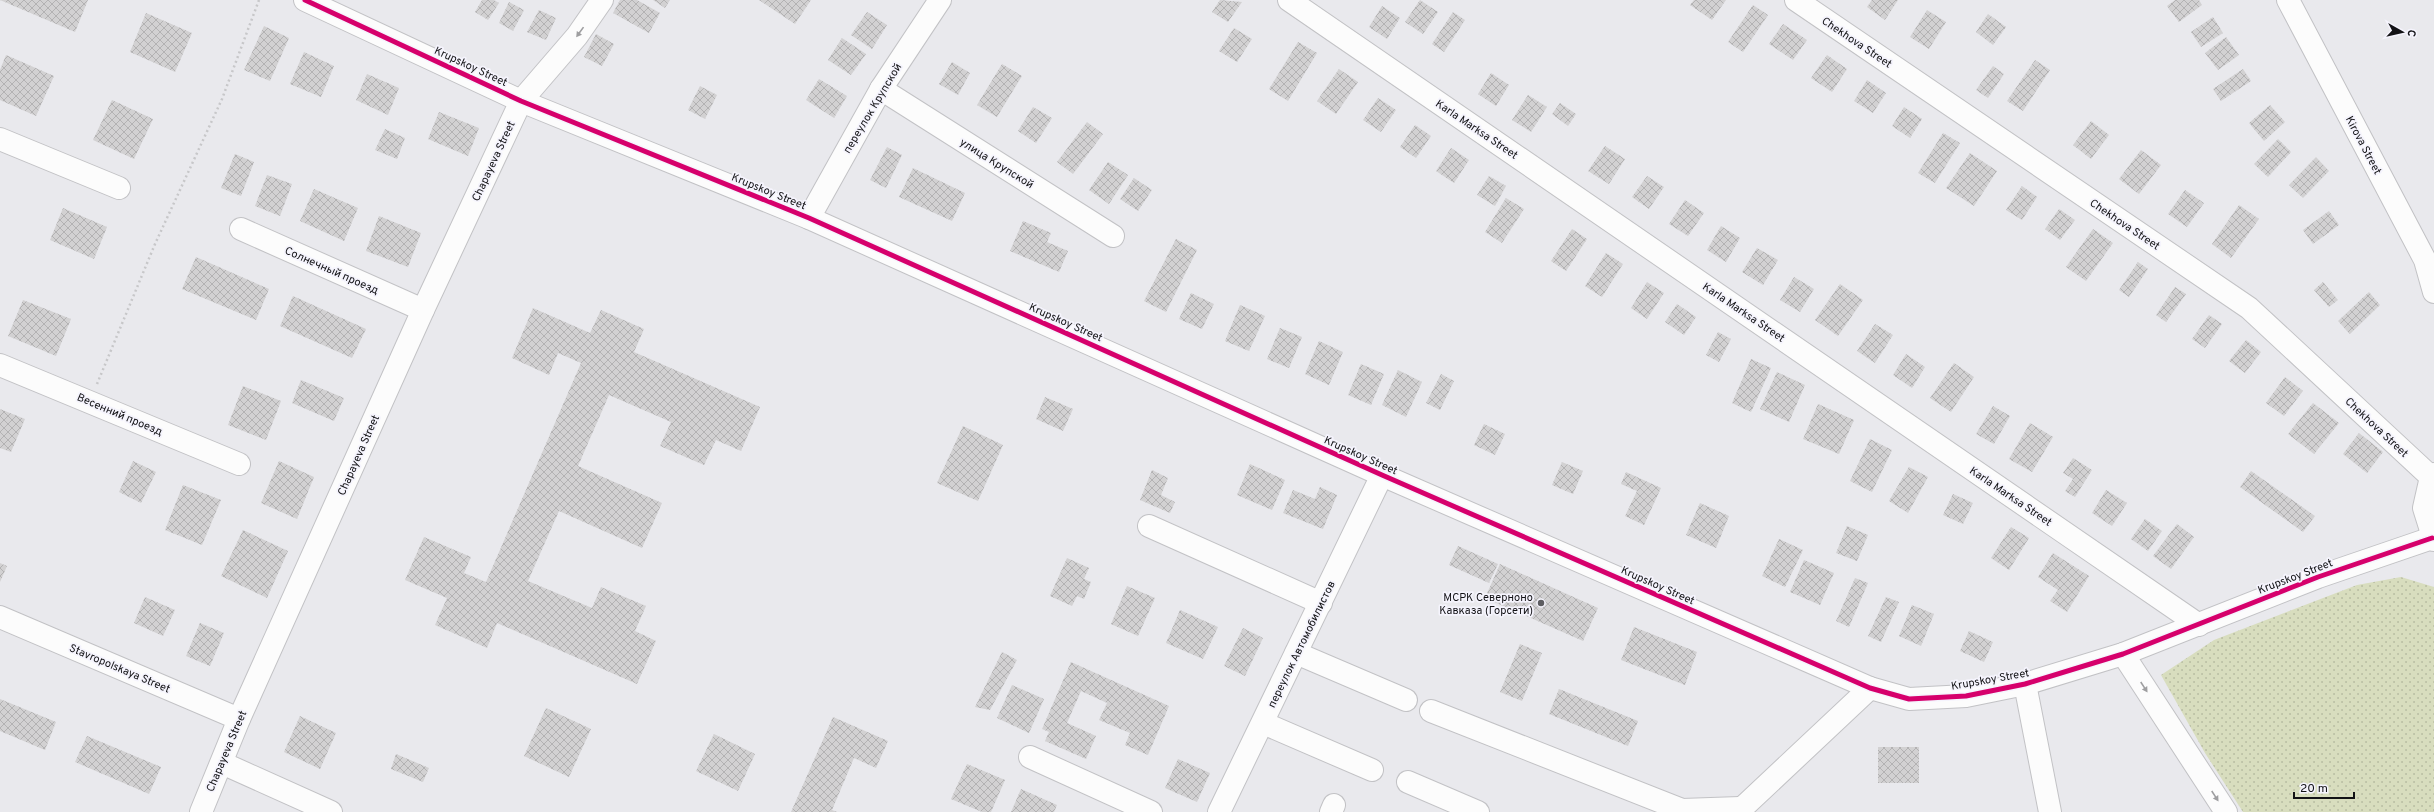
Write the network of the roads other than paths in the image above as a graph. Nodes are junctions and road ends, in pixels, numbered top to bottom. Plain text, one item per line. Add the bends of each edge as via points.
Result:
1 (305, 0) edge
2 (602, 0) edge
3 (940, 0) edge
4 (1289, 0) edge
5 (1796, 0) edge
6 (2288, 0) edge
7 (881, 89) junction
8 (521, 101) junction
9 (0, 139) edge
10 (119, 188) dead end
11 (809, 218) junction
12 (241, 229) dead end
13 (1113, 236) dead end
14 (2434, 292) edge
15 (423, 310) junction
16 (0, 365) edge
17 (239, 464) dead end
18 (1382, 475) junction
19 (2433, 476) edge
20 (1149, 526) dead end
21 (2433, 539) edge
22 (1321, 603) junction
23 (0, 617) edge
24 (2199, 625) junction
25 (1296, 653) junction
26 (2123, 654) junction
27 (2025, 684) junction
28 (1870, 688) junction
29 (1406, 700) dead end
30 (1431, 711) dead end
31 (239, 719) junction
32 (1263, 723) junction
33 (1030, 757) dead end
34 (222, 763) junction
35 (1372, 770) dead end
36 (1408, 782) dead end
37 (1739, 810) edge
38 (201, 812) edge
39 (331, 812) edge
40 (1151, 812) edge
41 (1219, 812) edge
42 (1478, 812) edge
43 (2050, 812) edge
44 (2226, 812) edge

1 - 8 street, Krupskoy Street
2 -> 8 street, Chapayeva Street via 577,36
3 - 7 street, переулок Крупской
4 - 24 street, Karla Marksa Street
5 - 19 street, Chekhova Street via 2249,308
6 - 14 street, Kirova Street via 2424,260
7 - 11 street, переулок Крупской
7 - 13 street, улица Крупской
8 - 11 street, Krupskoy Street
8 - 15 street, Chapayeva Street
9 - 10 street
11 - 18 street, Krupskoy Street
12 - 15 street, Солнечный проезд
15 - 31 street, Chapayeva Street
16 - 17 street, Весенний проезд
18 - 22 street, переулок Автомобилистов
18 - 28 street, Krupskoy Street
19 - 21 street via 2424,508
20 - 22 street
21 - 24 street, Krupskoy Street via 2318,577
22 - 25 street, переулок Автомобилистов
23 - 31 street, Stavropolskaya Street
24 - 26 street, Krupskoy Street
25 - 29 street
25 - 32 street, переулок Автомобилистов
26 - 27 street, Krupskoy Street
26 -> 44 street
27 - 28 street, Krupskoy Street via 1966,696 1909,699
27 - 43 street
28 - 37 street
30 - 37 street via 1682,810
31 - 34 street, Chapayeva Street
32 - 35 street
32 - 41 street, переулок Автомобилистов
33 - 40 street
34 - 38 street, Chapayeva Street
34 - 39 street
36 - 42 street

